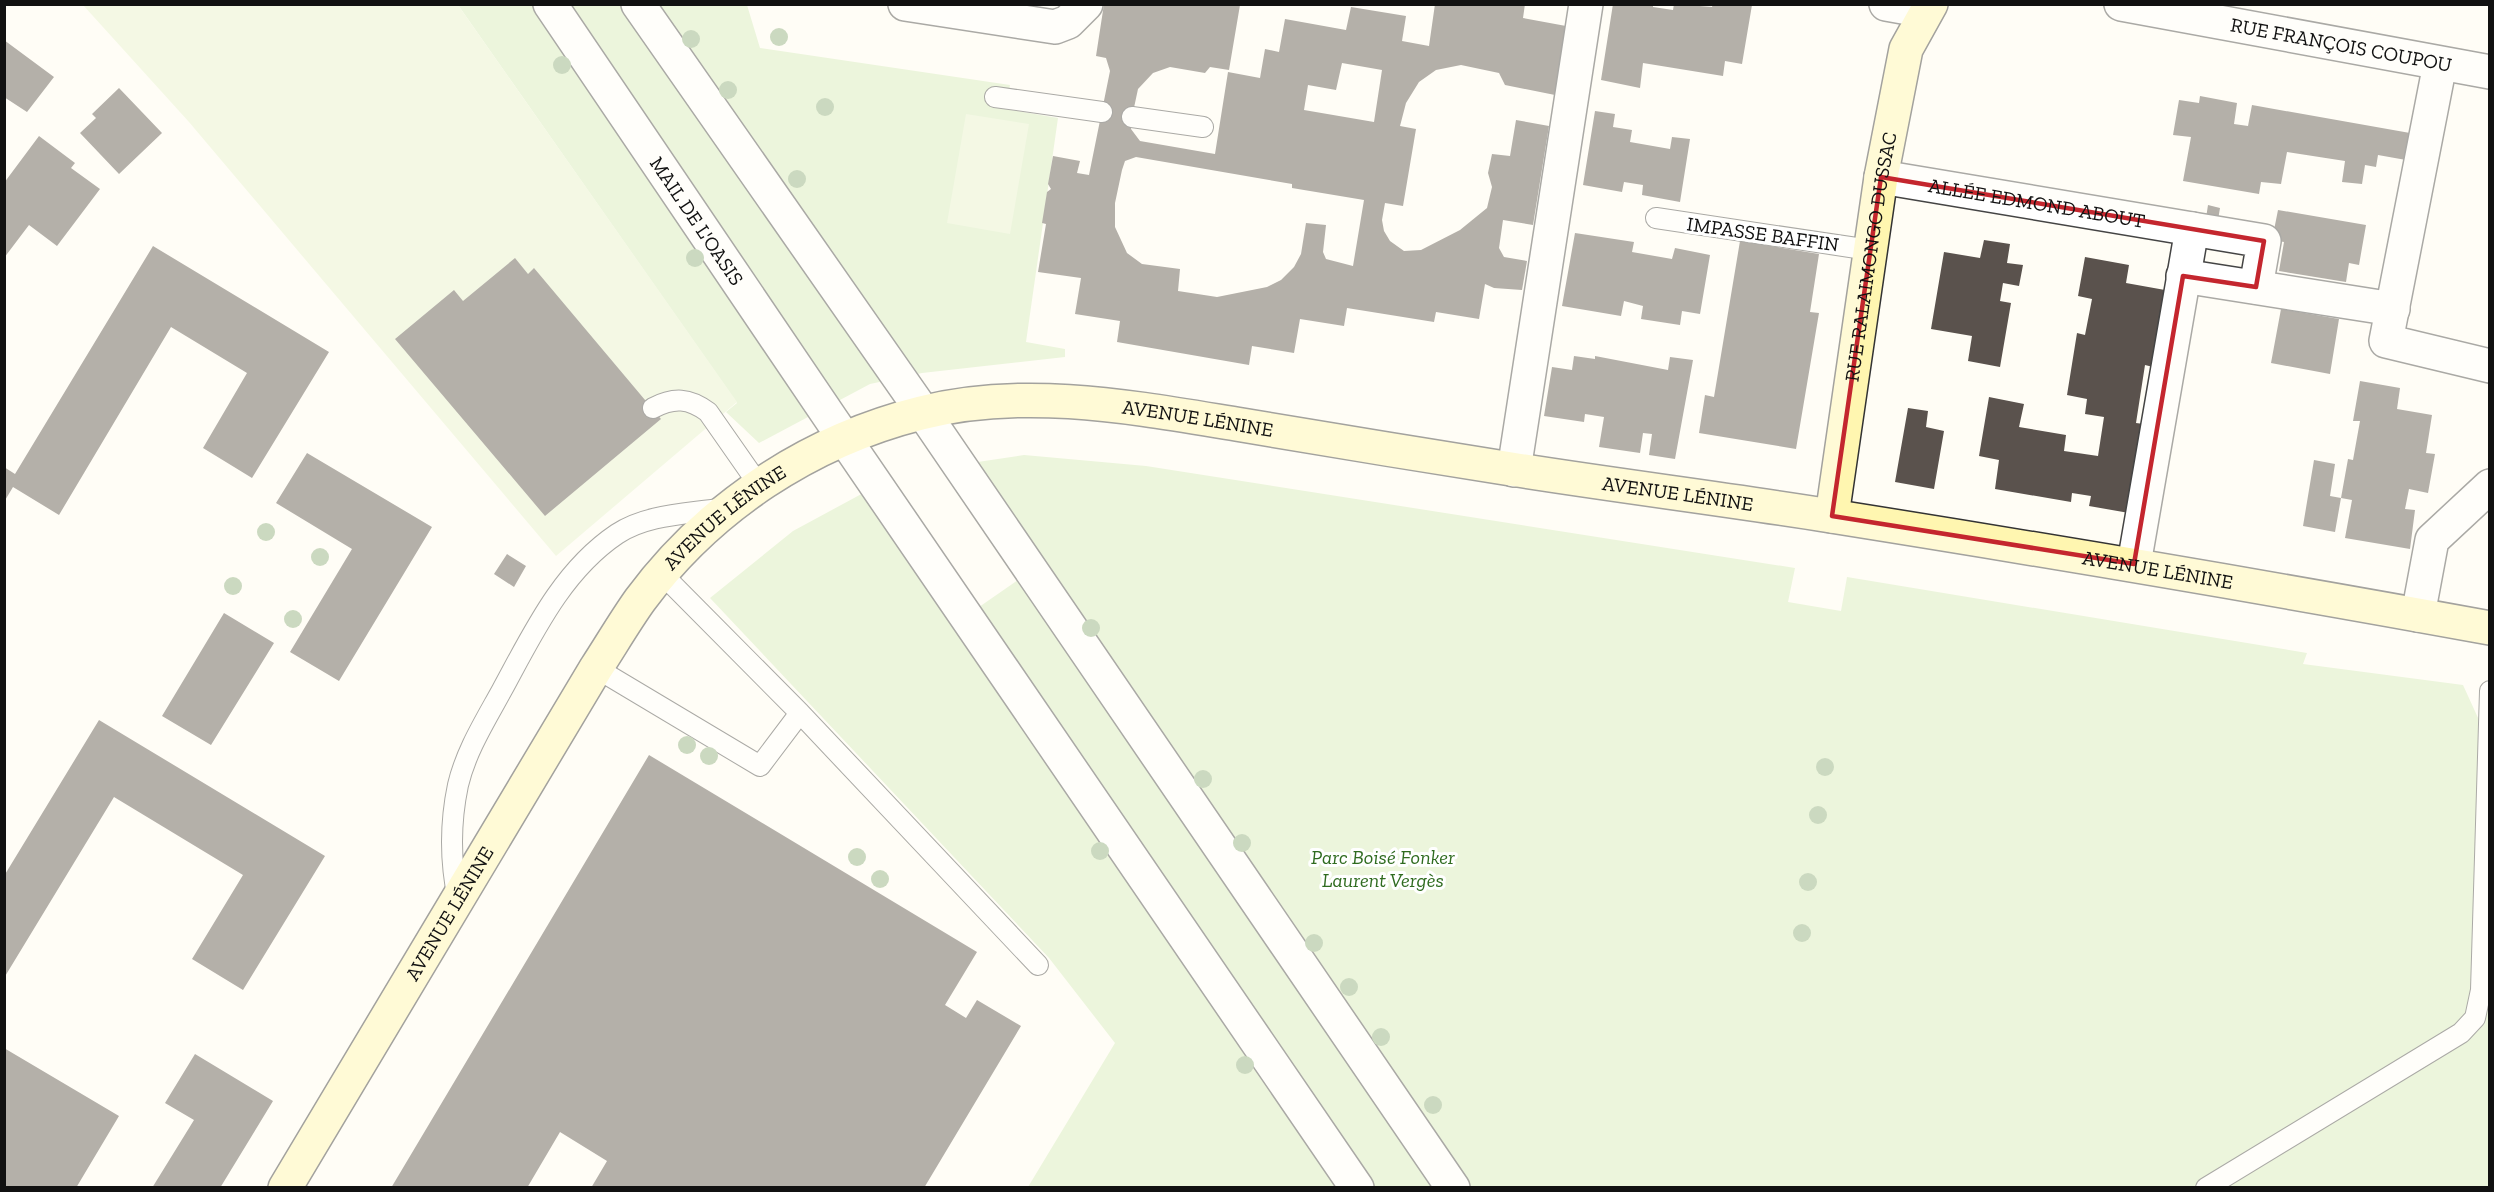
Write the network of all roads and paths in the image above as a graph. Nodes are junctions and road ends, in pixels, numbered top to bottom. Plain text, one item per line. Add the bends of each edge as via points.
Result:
1 (550, 4) edge
2 (638, 4) edge
3 (904, 4) edge
4 (1086, 4) edge
5 (1586, 4) edge
6 (1886, 4) edge
7 (2121, 4) edge
8 (1928, 8) edge
9 (2440, 64) junction
10 (2490, 72) edge
11 (995, 97) dead end
12 (1102, 112) dead end
13 (1132, 117) dead end
14 (1203, 127) dead end
15 (1881, 177) junction
16 (1656, 218) dead end
17 (2192, 229) junction
18 (1870, 250) junction
19 (2183, 276) junction
20 (2256, 287) junction
21 (2393, 309) junction
22 (2490, 366) edge
23 (653, 408) dead end
24 (923, 412) junction
25 (844, 438) junction
26 (1514, 470) junction
27 (759, 485) junction
28 (2490, 486) edge
29 (729, 507) junction
30 (1832, 516) junction
31 (2134, 564) junction
32 (662, 574) junction
33 (2418, 615) junction
34 (2490, 628) edge
35 (597, 668) junction
36 (2490, 691) edge
37 (800, 713) junction
38 (458, 898) junction
39 (1038, 964) dead end
40 (285, 1188) edge
41 (1357, 1188) edge
42 (1453, 1188) edge
43 (2206, 1188) edge

1 - 25 street, MAIL DE L'OASIS
2 - 24 street
3 - 4 street via 1055,27 1068,22
5 - 26 street
6 - 8 street
7 - 9 street, RUE FRANÇOIS COUPOU
8 - 15 street, RUE RALAIMONGO DUSSAC via 1906,49
9 - 10 street, RUE FRANÇOIS COUPOU
9 - 21 street
11 - 12 lane
13 - 14 lane
15 - 17 street, ALLÉE EDMOND ABOUT
15 - 18 street, RUE RALAIMONGO DUSSAC
16 - 18 lane, IMPASSE BAFFIN
17 - 19 street
17 - 20 street, ALLÉE EDMOND ABOUT via 2264,241
18 - 30 street, RUE RALAIMONGO DUSSAC
19 - 20 street
19 - 31 street
20 - 21 street
21 - 22 street via 2386,341
23 - 27 lane via 685,400 708,412
24 - 25 street, AVENUE LÉNINE
24 - 26 street, AVENUE LÉNINE via 1003,401 1072,402 1153,410
24 - 42 street
25 - 27 street, AVENUE LÉNINE
25 - 41 street, MAIL DE L'OASIS
26 - 30 street, AVENUE LÉNINE
27 - 29 street, AVENUE LÉNINE
28 - 33 street via 2432,540
29 - 32 street, AVENUE LÉNINE
29 - 38 lane via 654,519 619,532 590,555 551,601 469,752 458,785 452,830 452,869
30 - 31 street, AVENUE LÉNINE
31 - 33 street, AVENUE LÉNINE
32 - 35 street, AVENUE LÉNINE
32 - 37 lane
33 - 34 street, AVENUE LÉNINE
35 - 37 lane via 760,766
35 - 38 street, AVENUE LÉNINE
36 - 43 lane via 2481,990 2475,1018 2461,1033
37 - 39 lane
38 - 40 street, AVENUE LÉNINE

